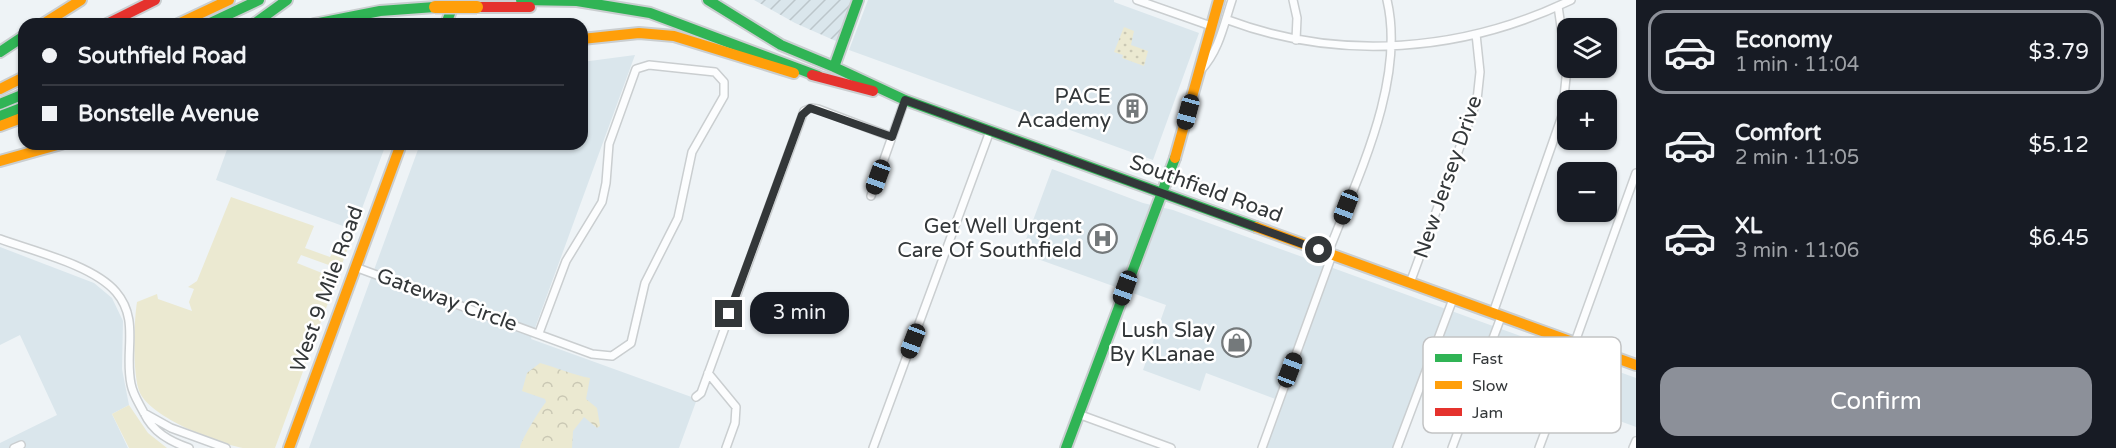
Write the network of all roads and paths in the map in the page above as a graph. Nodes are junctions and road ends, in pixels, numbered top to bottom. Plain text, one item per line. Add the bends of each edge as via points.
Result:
1 (81, 0) edge
2 (154, 0) edge
3 (159, 0) edge
4 (229, 0) edge
5 (259, 0) edge
6 (287, 0) edge
7 (455, 0) edge
8 (521, 0) edge
9 (708, 0) edge
10 (858, 0) edge
11 (1137, 0) edge
12 (1219, 0) edge
13 (1232, 0) edge
14 (1293, 0) edge
15 (1387, 0) edge
16 (1571, 0) edge
17 (591, 4) junction
18 (1558, 6) junction
19 (52, 18) edge
20 (119, 18) edge
21 (135, 18) edge
22 (191, 18) edge
23 (221, 18) edge
24 (262, 18) edge
25 (344, 18) edge
26 (448, 18) edge
27 (1228, 20) junction
28 (1211, 26) junction
29 (1476, 34) junction
30 (588, 38) edge
31 (18, 40) edge
32 (1296, 40) junction
33 (1391, 46) junction
34 (18, 50) edge
35 (0, 52) edge
36 (0, 57) edge
37 (834, 67) junction
38 (1198, 74) junction
39 (818, 76) junction
40 (18, 80) edge
41 (0, 89) edge
42 (18, 96) edge
43 (902, 99) junction
44 (0, 104) edge
45 (18, 109) edge
46 (0, 116) edge
47 (18, 119) edge
48 (0, 126) edge
49 (990, 131) junction
50 (892, 137) junction
51 (39, 150) edge
52 (399, 150) edge
53 (0, 161) edge
54 (1636, 173) edge
55 (1161, 193) junction
56 (871, 196) dead end
57 (0, 239) edge
58 (1330, 254) junction
59 (355, 267) junction
60 (1410, 283) junction
61 (1453, 298) junction
62 (1497, 315) junction
63 (539, 333) junction
64 (1438, 337) edge
65 (1490, 337) edge
66 (1559, 337) edge
67 (1578, 337) edge
68 (1621, 360) edge
69 (1636, 365) edge
70 (708, 373) junction
71 (1423, 378) edge
72 (696, 397) dead end
73 (144, 413) junction
74 (1078, 414) junction
75 (1457, 433) edge
76 (1544, 433) edge
77 (188, 435) junction
78 (1636, 441) edge
79 (213, 446) edge
80 (186, 447) edge
81 (226, 448) edge
82 (290, 448) edge
83 (726, 448) edge
84 (873, 448) edge
85 (1066, 448) edge
86 (1171, 448) edge
87 (1262, 448) edge
88 (1397, 448) edge
89 (1452, 448) edge
90 (1539, 448) edge
91 (1633, 448) edge

1 - 19 main road
2 - 20 main road
3 - 21 main road
4 - 22 main road
5 - 23 main road
6 - 24 main road
7 - 26 main road
8 - 17 main road
9 - 37 main road, Southfield Road via 782,45
10 - 37 main road
11 - 28 street
12 - 28 main road
13 - 27 street
14 - 32 street
15 - 33 street
16 - 18 street
17 - 25 main road, bridge via 435,7
17 - 39 main road via 661,17
18 - 29 street
18 - 62 street via 1567,68 1562,116
27 - 32 street
27 - 38 street via 1209,62
28 - 38 main road
29 - 33 street
29 - 60 street, New Jersey Drive via 1480,72 1477,100
30 - 39 main road, Southfield Road via 639,33 674,36 793,73
31 - 35 main road
32 - 33 street
33 - 58 street via 1383,106
34 - 36 main road
37 - 43 main road, Southfield Road
38 - 55 main road
39 - 43 main road, Southfield Road
40 - 41 main road
42 - 44 main road
43 - 49 main road, Southfield Road
43 - 50 street
45 - 46 main road
47 - 48 main road
49 - 55 main road, Southfield Road
49 - 84 street
50 - 56 street
50 - 70 street via 810,108 802,115
51 - 53 main road
52 - 59 main road, West 9 Mile Road
54 - 67 street
55 - 58 main road, Southfield Road
55 - 74 main road
57 - 73 street via 93,274 114,290 130,321 130,383
58 - 60 main road, Southfield Road
58 - 87 street
59 - 63 street, Gateway Circle
59 - 82 main road, West 9 Mile Road
60 - 61 main road, Southfield Road
61 - 62 main road, Southfield Road
61 - 64 street
62 - 65 street
62 - 66 main road, Southfield Road
63 - 63 street, Gateway Circle via 602,357 616,355 629,345 645,283 680,213 692,153 725,92 724,82 715,72 649,65 634,72 609,144 602,202 566,261
68 - 69 main road, Southfield Road
70 - 72 street
70 - 83 street via 736,407
71 - 88 street
73 - 77 street
73 - 80 street via 154,429
74 - 85 main road
74 - 86 street
75 - 89 street
76 - 90 street
77 - 79 street
77 - 80 street
78 - 91 street
79 - 81 street

